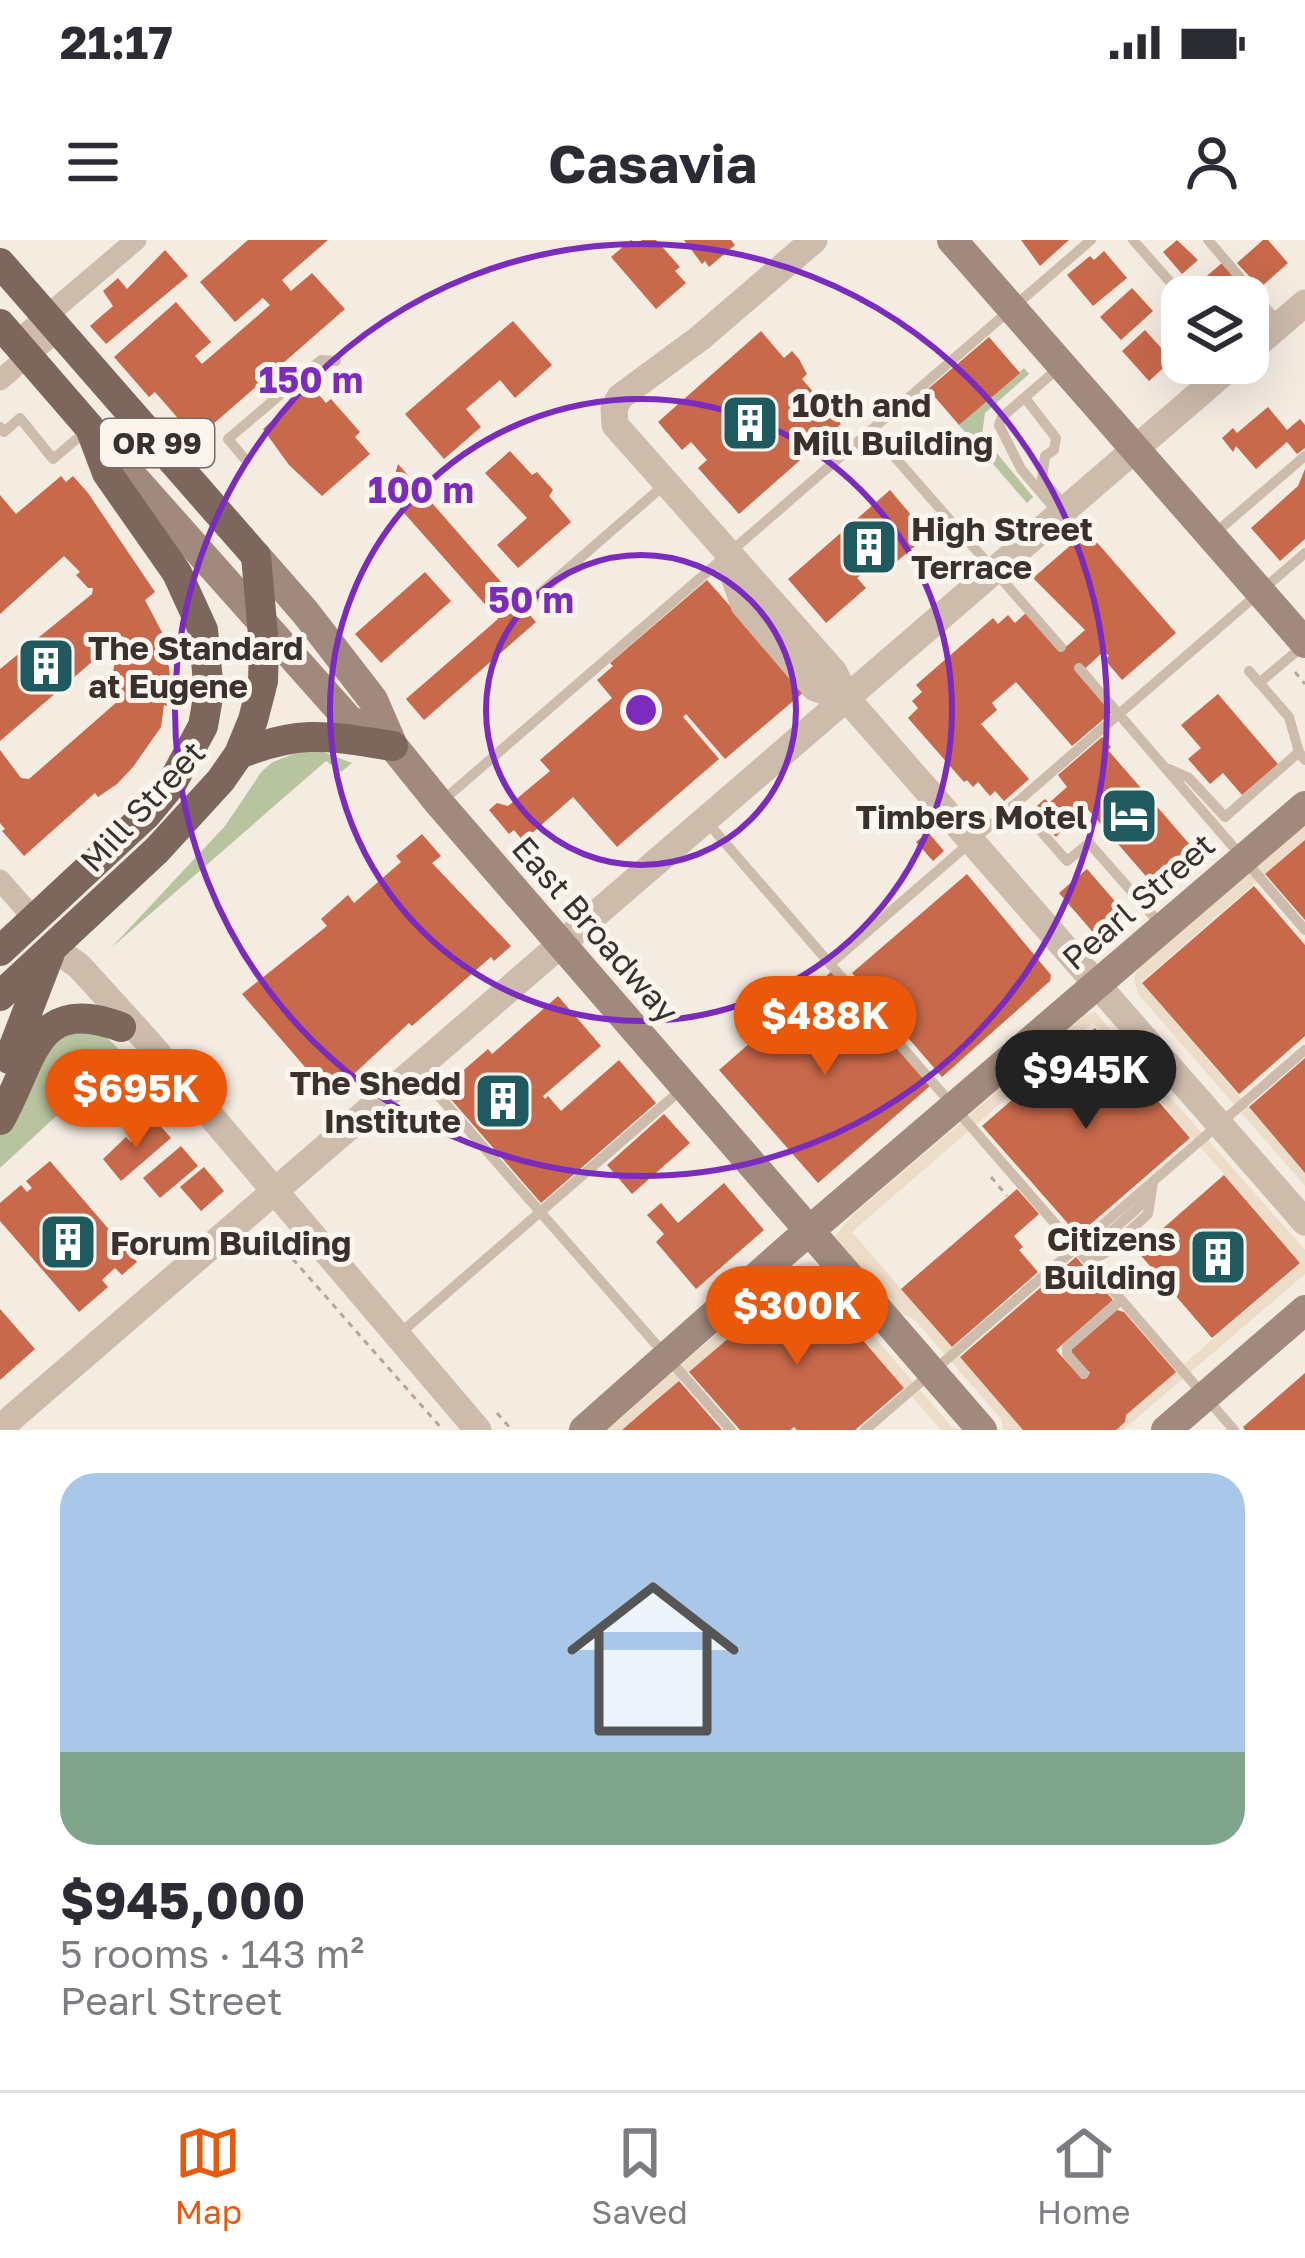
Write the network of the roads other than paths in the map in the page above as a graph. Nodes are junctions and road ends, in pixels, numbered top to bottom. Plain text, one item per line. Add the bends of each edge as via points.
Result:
1 (136, 240) edge
2 (814, 240) edge
3 (952, 240) edge
4 (1091, 240) edge
5 (1133, 240) edge
6 (1208, 240) edge
7 (0, 263) edge
8 (1165, 276) edge
9 (1305, 303) edge
10 (1012, 307) junction
11 (52, 323) junction
12 (1280, 324) junction
13 (1269, 334) edge
14 (15, 341) edge
15 (337, 361) dead end
16 (1063, 364) junction
17 (0, 380) edge
18 (1206, 384) edge
19 (1025, 398) junction
20 (0, 427) edge
21 (90, 428) junction
22 (872, 431) junction
23 (1136, 448) junction
24 (1016, 452) junction
25 (1045, 456) junction
26 (1305, 456) edge
27 (244, 458) dead end
28 (666, 484) junction
29 (1063, 512) junction
30 (1212, 536) junction
31 (1305, 553) edge
32 (726, 555) junction
33 (256, 556) junction
34 (994, 571) junction
35 (1261, 592) junction
36 (532, 600) dead end
37 (262, 624) junction
38 (1305, 643) edge
39 (1060, 646) dead end
40 (1079, 668) dead end
41 (1249, 671) dead end
42 (1259, 683) junction
43 (847, 699) junction
44 (1120, 714) junction
45 (393, 746) junction
46 (238, 754) junction
47 (1302, 756) edge
48 (1166, 768) junction
49 (440, 803) junction
50 (1016, 803) junction
51 (1305, 806) edge
52 (705, 820) junction
53 (971, 842) junction
54 (1243, 859) junction
55 (0, 880) edge
56 (34, 920) junction
57 (1163, 928) junction
58 (1305, 930) edge
59 (561, 944) junction
60 (52, 947) junction
61 (0, 951) edge
62 (830, 964) junction
63 (1096, 985) junction
64 (0, 995) edge
65 (122, 1027) junction
66 (1305, 1050) edge
67 (164, 1066) junction
68 (417, 1071) junction
69 (0, 1079) edge
70 (685, 1087) junction
71 (954, 1107) junction
72 (0, 1120) edge
73 (1221, 1126) junction
74 (1154, 1180) junction
75 (273, 1191) junction
76 (539, 1212) junction
77 (1305, 1222) edge
78 (809, 1231) junction
79 (1076, 1248) junction
80 (1088, 1260) junction
81 (1121, 1300) junction
82 (1305, 1310) edge
83 (397, 1336) junction
84 (666, 1358) junction
85 (932, 1372) junction
86 (1084, 1374) dead end
87 (1204, 1396) junction
88 (0, 1427) edge
89 (478, 1430) edge
90 (584, 1430) edge
91 (731, 1430) edge
92 (865, 1430) edge
93 (982, 1430) edge
94 (1166, 1430) edge
95 (1234, 1430) edge

1 - 11 street
2 - 28 street via 615,412
3 - 10 main road
4 - 10 lane
5 - 8 lane
6 - 12 lane
7 - 11 main road, East Broadway / OR 99
9 - 12 street
10 - 16 main road
10 - 22 lane
11 - 14 street
11 - 33 main road, East Broadway / OR 99
12 - 13 street
14 - 17 street
14 - 21 main road, East Broadway
15 - 27 lane via 320,360 228,439
16 - 19 lane
16 - 23 main road
18 - 23 street
19 - 24 lane via 999,425
19 - 25 lane via 1056,438
20 - 21 lane via 4,432 20,418 53,459
21 - 37 main road, East Broadway
21 - 56 main road, Mill Street via 107,473 197,611 209,692 203,726 171,785
22 - 32 lane
22 - 34 lane
23 - 29 street
23 - 30 main road
24 - 25 lane
24 - 29 lane via 1021,469
25 - 29 lane via 1042,479
26 - 30 lane
28 - 32 street
28 - 36 lane
29 - 34 street
30 - 35 main road
31 - 35 lane
32 - 43 street via 834,672
32 - 49 lane
33 - 37 main road, Mill Street
33 - 45 main road, East Broadway via 373,700
34 - 39 lane
34 - 43 street
35 - 38 main road
35 - 44 lane
37 - 45 main road, East Broadway via 348,719
37 - 46 main road, Mill Street via 263,681
38 - 42 lane
40 - 44 lane
41 - 42 lane
42 - 47 lane via 1289,717
43 - 52 street
43 - 53 street
44 - 48 lane
44 - 50 lane
45 - 46 main road via 309,734
45 - 49 main road, East Broadway
46 - 60 main road, Mill Street via 194,813
47 - 48 lane via 1225,817 1189,778
48 - 54 lane
49 - 59 main road, East Broadway
50 - 53 lane
50 - 57 lane via 1067,860 1089,842
51 - 54 main road, Pearl Street
52 - 59 street
52 - 62 lane
53 - 62 lane
53 - 63 street
54 - 57 main road, Pearl Street
54 - 58 lane
55 - 56 street
56 - 60 main road
56 - 61 main road, Mill Street
57 - 63 main road, Pearl Street
59 - 68 street
59 - 70 main road, East Broadway
60 - 64 main road
60 - 65 street
60 - 67 street via 79,966
60 - 69 main road, Mill Street
62 - 71 lane
63 - 71 main road, Pearl Street
63 - 73 street
65 - 67 street
65 - 72 main road via 92,1017 46,1028
66 - 73 lane
67 - 75 street
68 - 75 street
68 - 76 lane
70 - 76 lane
70 - 78 main road, East Broadway
71 - 78 main road, Pearl Street
71 - 79 lane
73 - 74 lane
73 - 77 street
74 - 79 lane
74 - 80 lane via 1148,1214
75 - 83 street
75 - 88 street
76 - 83 lane
76 - 84 lane
78 - 84 main road, Pearl Street
78 - 85 main road, East Broadway
79 - 80 lane
79 - 85 lane
80 - 81 lane
81 - 86 lane via 1066,1347
81 - 87 lane
82 - 87 main road
83 - 89 street
84 - 90 main road, Pearl Street
84 - 91 lane
85 - 92 lane
85 - 93 main road, East Broadway
87 - 94 main road
87 - 95 lane

